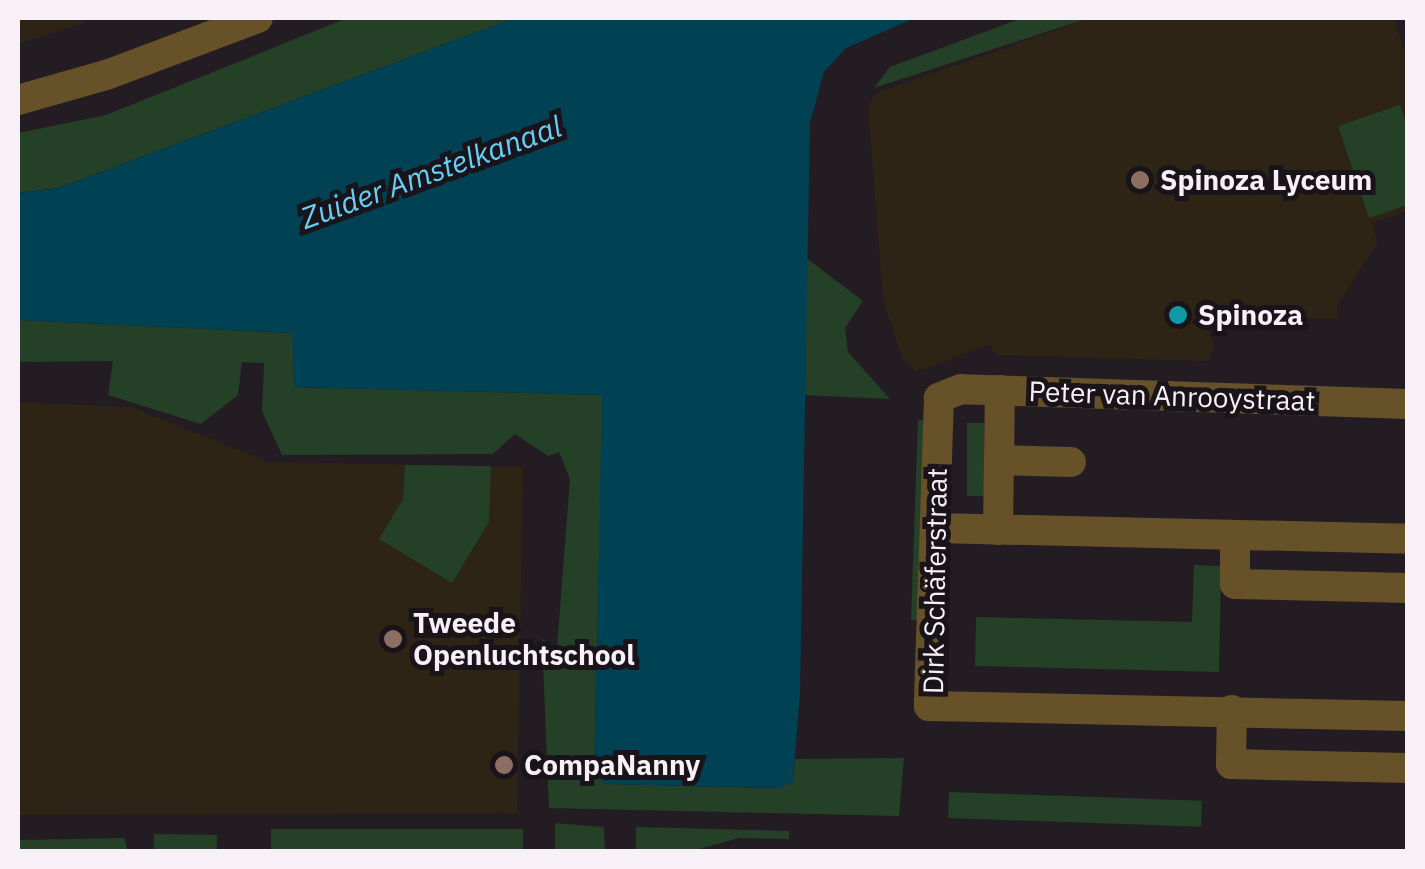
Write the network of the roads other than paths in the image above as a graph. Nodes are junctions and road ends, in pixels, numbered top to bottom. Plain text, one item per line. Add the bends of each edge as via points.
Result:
1 (258, 18) edge
2 (18, 100) edge
3 (1000, 390) junction
4 (939, 398) joint
5 (1408, 404) edge
6 (999, 460) junction
7 (1071, 462) dead end
8 (935, 528) junction
9 (998, 530) junction
10 (1236, 537) junction
11 (1408, 539) edge
12 (1408, 588) edge
13 (1232, 710) junction
14 (1408, 716) edge
15 (1408, 768) edge

1 - 2 street
3 - 4 street, Peter van Anrooystraat via 961,389
3 - 5 street, Peter van Anrooystraat
3 - 6 street
4 - 8 street, Dirk Schäferstraat
6 - 7 street
6 - 9 street
8 - 9 street
8 - 13 street, Dirk Schäferstraat via 929,706
9 - 10 street
10 - 11 street
10 - 12 street via 1235,584
13 - 14 street, Dirk Schäferstraat
13 - 15 street via 1231,764

